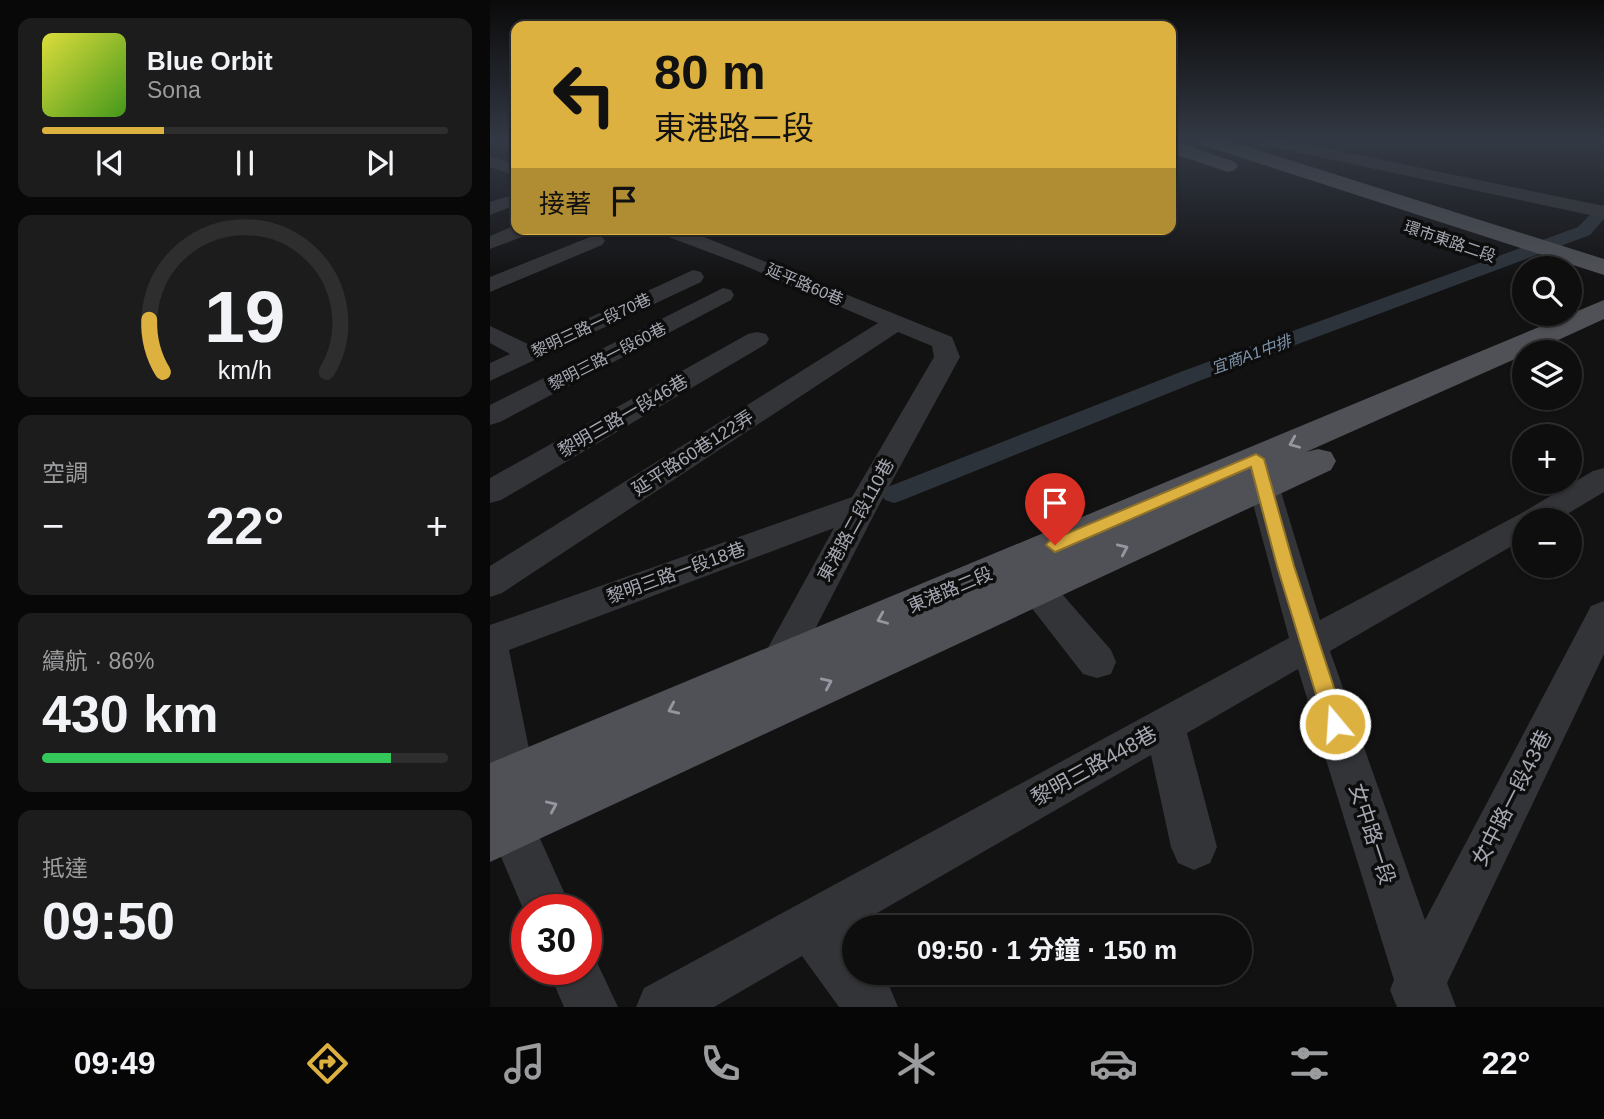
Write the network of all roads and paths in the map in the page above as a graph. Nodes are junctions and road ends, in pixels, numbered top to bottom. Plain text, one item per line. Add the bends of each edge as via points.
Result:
1 (1302, 186) edge
2 (1316, 186) edge
3 (1329, 186) edge
4 (1375, 186) edge
5 (1470, 186) edge
6 (511, 201) edge
7 (490, 209) edge
8 (1601, 215) edge
9 (511, 235) edge
10 (681, 235) edge
11 (595, 241) dead end
12 (490, 243) edge
13 (1479, 250) dead end
14 (1531, 256) edge
15 (1604, 258) edge
16 (1604, 268) edge
17 (1582, 273) edge
18 (693, 276) dead end
19 (1604, 280) edge
20 (490, 285) edge
21 (1582, 285) edge
22 (1604, 293) edge
23 (723, 295) dead end
24 (1604, 309) edge
25 (895, 323) junction
26 (1604, 331) edge
27 (490, 333) edge
28 (757, 339) dead end
29 (1582, 341) edge
30 (943, 342) joint
31 (528, 354) junction
32 (1512, 372) edge
33 (490, 373) edge
34 (490, 416) edge
35 (1259, 473) junction
36 (1604, 478) edge
37 (490, 492) edge
38 (863, 505) junction
39 (1553, 508) edge
40 (1512, 531) edge
41 (490, 583) edge
42 (1036, 588) junction
43 (1604, 616) edge
44 (490, 641) edge
45 (1310, 647) junction
46 (490, 648) edge
47 (1097, 662) dead end
48 (784, 681) junction
49 (1165, 726) junction
50 (501, 807) edge
51 (1194, 847) dead end
52 (541, 894) edge
53 (810, 925) junction
54 (581, 985) edge
55 (1419, 998) edge
56 (591, 1007) edge
57 (663, 1007) edge
58 (871, 1007) edge

1 - 13 main road, 環市東路二段
2 - 14 main road, 環市東路二段
3 - 16 main road, 環市東路二段
4 - 15 main road, 環市東路二段
5 - 8 street
6 - 7 street
9 - 12 street
10 - 25 street, 延平路60巷
11 - 20 street
17 - 19 main road, 環市東路二段
18 - 31 street, 黎明三路一段70巷
21 - 22 main road
23 - 34 street, 黎明三路一段60巷
24 -> 35 main road, 東港路二段
25 - 30 street, 延平路60巷
25 - 41 street, 延平路60巷122弄
26 - 29 main road
27 - 31 street
28 - 37 street, 黎明三路一段46巷
30 - 38 street, 東港路二段110巷 via 947,356
31 - 33 street, 黎明三路一段70巷
32 - 35 main road, 東港路二段
42 -> 35 main road, 東港路二段
35 - 45 street, 女中路一段
35 -> 48 main road, 東港路二段
36 - 39 street
38 - 44 street, 黎明三路一段18巷
38 - 48 street, 東港路二段110巷
40 - 45 street, 黎明三路448巷
42 - 47 street
48 -> 42 main road, 東港路二段
43 - 55 street, 女中路一段43巷
45 - 49 street, 黎明三路448巷
45 - 55 street, 女中路一段
46 - 50 street
48 - 50 main road, 東港路二段
49 - 51 street
49 - 53 street, 黎明三路448巷
50 - 52 street
53 - 57 street, 黎明三路448巷
53 - 58 street
54 - 56 street

